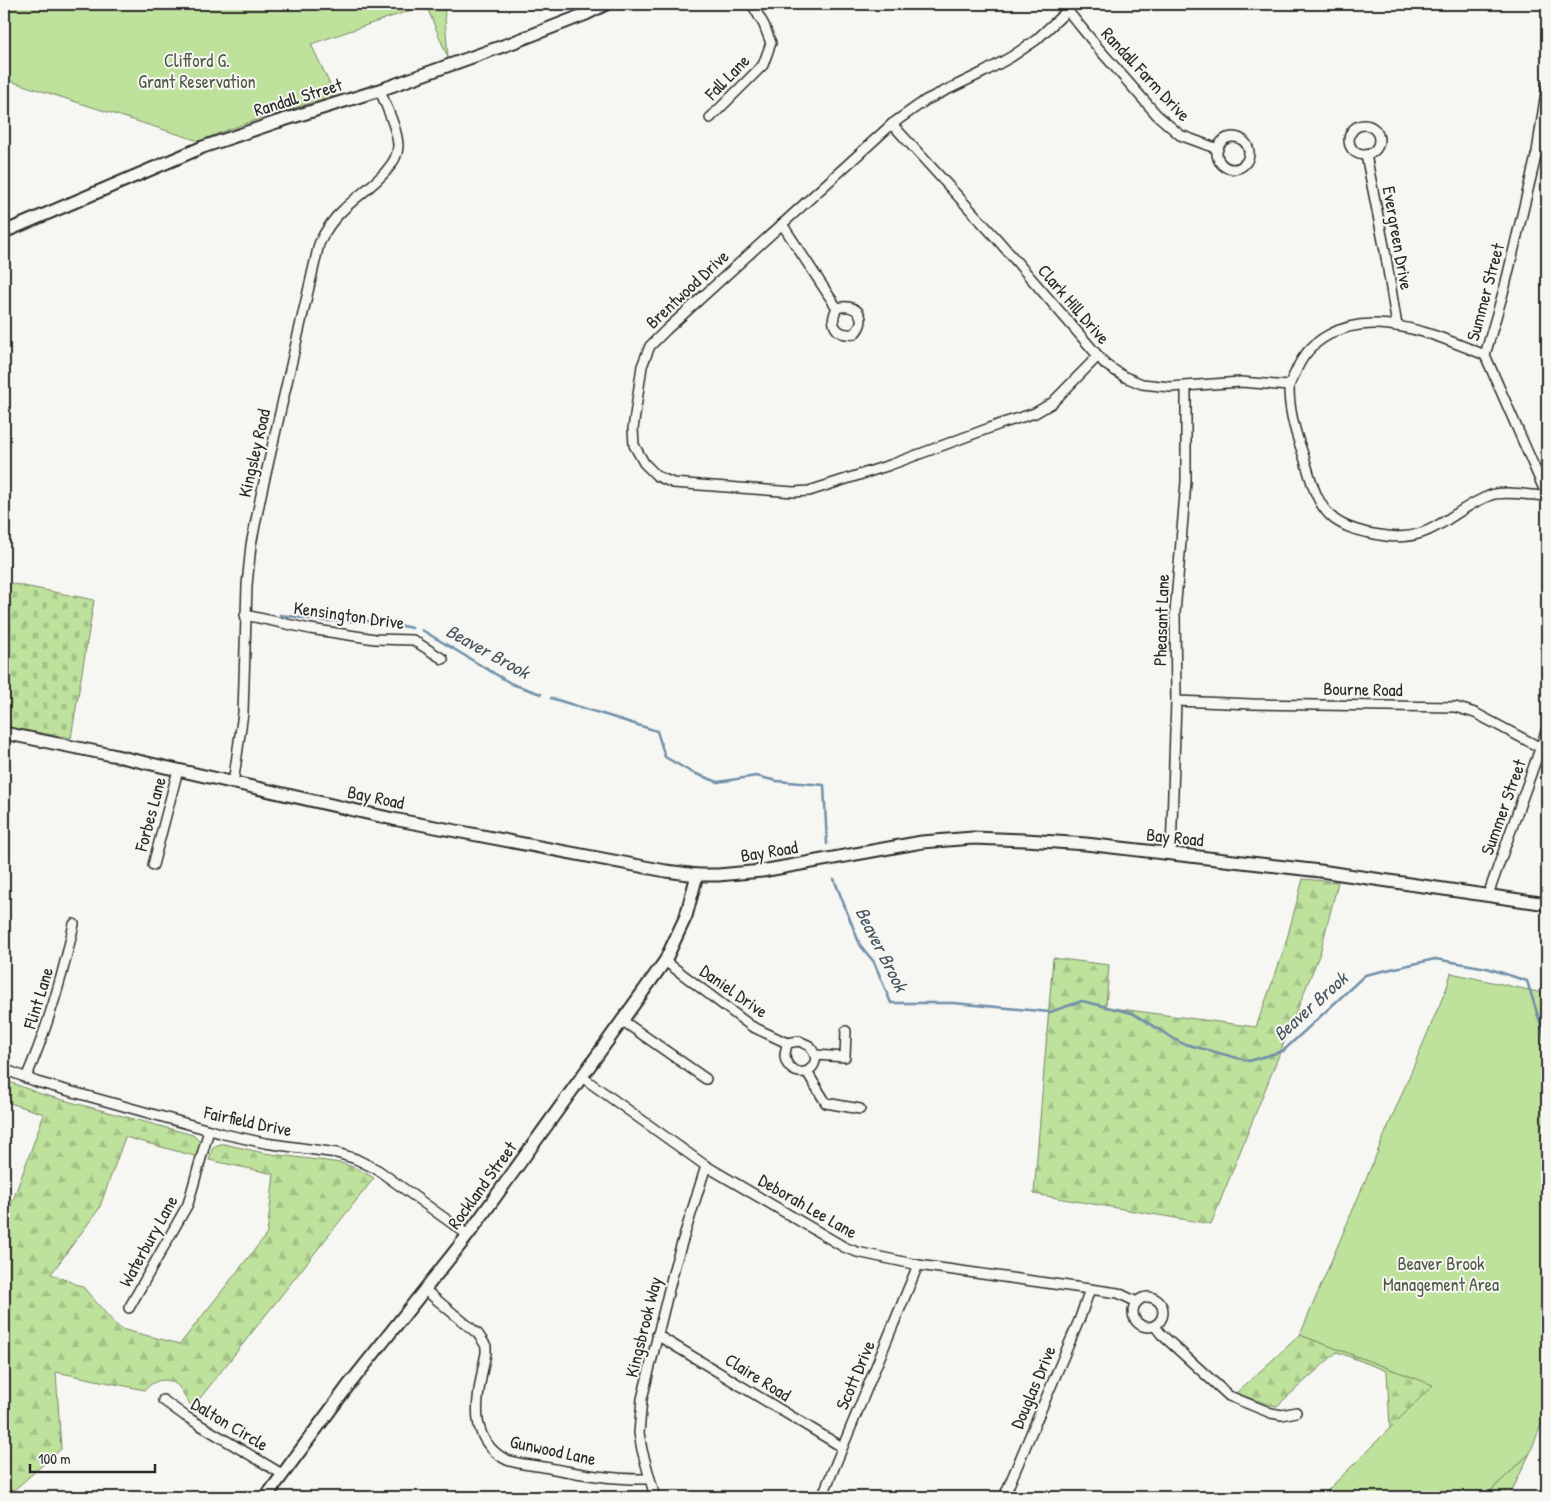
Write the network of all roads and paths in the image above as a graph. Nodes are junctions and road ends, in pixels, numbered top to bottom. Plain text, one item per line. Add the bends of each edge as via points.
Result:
1 (606, 4) edge
2 (752, 4) edge
3 (1065, 7) edge
4 (1547, 86) edge
5 (380, 90) junction
6 (710, 118) dead end
7 (892, 124) junction
8 (1218, 149) dead end
9 (1366, 156) dead end
10 (782, 224) junction
11 (4, 232) edge
12 (837, 308) dead end
13 (1397, 326) junction
14 (1484, 355) junction
15 (1098, 356) junction
16 (1289, 386) junction
17 (1186, 387) junction
18 (1547, 496) edge
19 (245, 615) junction
20 (443, 659) dead end
21 (1176, 701) junction
22 (1547, 729) edge
23 (4, 733) edge
24 (1541, 748) junction
25 (178, 770) junction
26 (233, 784) junction
27 (1172, 854) junction
28 (153, 866) dead end
29 (698, 875) junction
30 (1488, 895) junction
31 (1547, 904) edge
32 (74, 924) dead end
33 (665, 961) junction
34 (622, 1021) junction
35 (846, 1031) dead end
36 (787, 1043) junction
37 (815, 1055) junction
38 (4, 1069) edge
39 (807, 1072) junction
40 (582, 1077) junction
41 (26, 1078) junction
42 (706, 1079) dead end
43 (860, 1109) dead end
44 (209, 1130) junction
45 (706, 1166) junction
46 (468, 1235) junction
47 (918, 1264) junction
48 (1090, 1289) junction
49 (425, 1290) junction
50 (1137, 1302) junction
51 (129, 1308) dead end
52 (1155, 1326) junction
53 (657, 1334) junction
54 (163, 1400) dead end
55 (1296, 1412) dead end
56 (842, 1446) junction
57 (282, 1474) junction
58 (650, 1479) junction
59 (266, 1497) edge
60 (656, 1497) edge
61 (822, 1497) edge
62 (1004, 1497) edge

1 - 5 main road, Randall Street via 514,42
2 - 6 street, Fall Lane via 771,43 763,65
3 - 7 street, Brentwood Drive via 1036,40 1011,57 926,100
3 - 8 street, Randall Farm Drive via 1157,115 1180,135
4 - 14 street, Summer Street via 1537,152 1505,286
5 - 11 main road, Randall Street via 203,147
5 - 19 street, Kingsley Road via 398,150 390,168 342,210 319,244 251,544
7 - 10 street, Brentwood Drive
7 - 15 street, Clark Hill Drive
9 - 13 street, Evergreen Drive
10 - 12 street
10 - 15 street, Brentwood Drive via 650,346 642,366 633,429 634,445 644,463 657,476 672,483 808,491 1035,413 1052,403
13 - 14 street via 1440,337
13 - 16 street via 1374,324 1344,328 1326,336 1299,364
14 - 18 street, Summer Street
15 - 17 street, Clark Hill Drive via 1106,365 1142,384
16 - 17 street, Clark Hill Drive via 1241,382
16 - 18 street via 1294,426 1314,488 1328,513 1343,524 1379,535 1415,536 1474,503 1501,492
17 - 21 street, Pheasant Lane via 1186,482 1175,613
19 - 20 street, Kensington Drive via 338,634 413,640
19 - 26 street, Kingsley Road via 243,713
21 - 24 street, Bourne Road via 1455,707 1475,713
21 - 27 street, Pheasant Lane
22 - 24 street, Summer Street
23 - 25 main road, Bay Road
24 - 30 street, Summer Street
25 - 26 main road, Bay Road
25 - 28 street, Forbes Lane
26 - 29 main road, Bay Road via 666,872
27 - 29 main road, Bay Road via 1086,844 974,838 922,842 762,871
27 - 30 main road, Bay Road via 1340,873
29 - 33 main road, Rockland Street via 686,916
30 - 31 main road, Bay Road
32 - 41 street, Flint Lane via 56,1000
33 - 34 main road, Rockland Street
33 - 36 street, Daniel Drive via 750,1026
34 - 40 main road, Rockland Street
34 - 42 street
35 - 37 street via 845,1057
36 - 37 street, Daniel Drive via 799,1041 812,1049
36 - 39 street via 785,1056 788,1064 797,1072
37 - 39 street via 813,1066
38 - 41 street, Fairfield Drive
39 - 43 street via 826,1103
40 - 45 street, Deborah Lee Lane
40 - 46 main road, Rockland Street
41 - 44 street, Fairfield Drive
44 - 46 street, Fairfield Drive via 356,1159 378,1170
44 - 51 street, Waterbury Lane via 188,1204
45 - 47 street, Deborah Lee Lane via 844,1247
45 - 53 street, Kingsbrook Way via 674,1265
46 - 49 main road, Rockland Street
47 - 48 street, Deborah Lee Lane
47 - 56 street, Scott Drive
48 - 50 street, Deborah Lee Lane via 1118,1293
48 - 62 street, Douglas Drive
49 - 57 main road, Rockland Street
49 - 58 street, Gunwood Lane via 478,1334 486,1346 478,1400 479,1428 494,1452 507,1460 562,1471 622,1480
50 - 52 street via 1136,1320 1143,1326
50 - 52 street, Deborah Lee Lane via 1150,1297 1160,1302 1163,1317
52 - 55 street via 1229,1396 1271,1413
53 - 56 street, Claire Road
53 - 58 street, Kingsbrook Way via 642,1399 639,1433
54 - 57 street, Dalton Circle
56 - 61 street, Scott Drive
57 - 59 main road, Rockland Street
58 - 60 street, Kingsbrook Way

